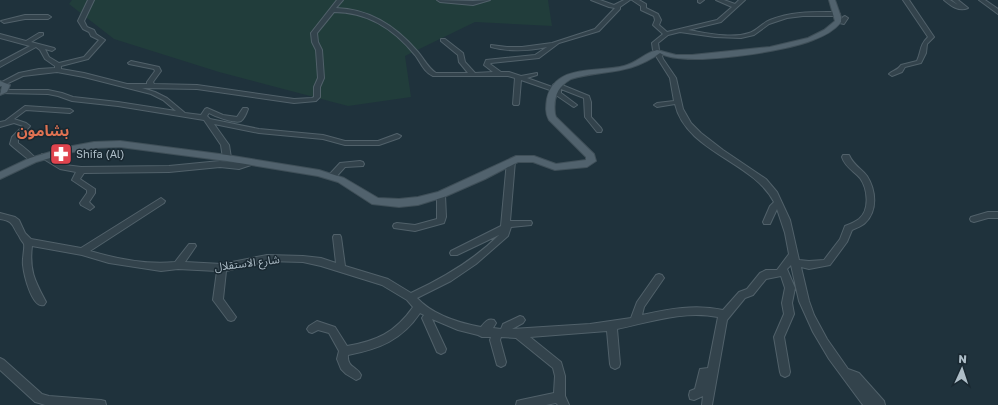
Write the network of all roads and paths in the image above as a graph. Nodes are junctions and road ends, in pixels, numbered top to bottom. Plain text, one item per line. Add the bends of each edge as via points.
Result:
1 (91, 0) edge
2 (340, 0) edge
3 (440, 0) edge
4 (487, 0) edge
5 (594, 0) edge
6 (627, 0) edge
7 (635, 0) edge
8 (719, 0) edge
9 (742, 0) edge
10 (832, 0) edge
11 (906, 0) edge
12 (947, 0) edge
13 (955, 0) edge
14 (982, 0) edge
15 (998, 5) edge
16 (735, 6) junction
17 (991, 6) junction
18 (618, 8) junction
19 (332, 10) junction
20 (998, 12) edge
21 (48, 17) dead end
22 (837, 18) junction
23 (845, 18) dead end
24 (2, 20) edge
25 (5, 29) dead end
26 (681, 32) junction
27 (41, 34) dead end
28 (666, 34) junction
29 (0, 36) edge
30 (443, 40) dead end
31 (28, 42) junction
32 (554, 44) junction
33 (36, 46) junction
34 (493, 46) dead end
35 (52, 48) dead end
36 (660, 51) junction
37 (131, 63) dead end
38 (0, 65) edge
39 (58, 68) junction
40 (473, 74) junction
41 (498, 74) junction
42 (535, 74) dead end
43 (892, 74) dead end
44 (520, 78) junction
45 (2, 83) edge
46 (127, 86) junction
47 (151, 86) junction
48 (556, 87) junction
49 (1, 92) edge
50 (678, 102) junction
51 (516, 104) dead end
52 (657, 105) dead end
53 (574, 106) dead end
54 (244, 109) dead end
55 (70, 111) dead end
56 (182, 113) junction
57 (206, 119) junction
58 (8, 121) junction
59 (0, 125) edge
60 (599, 130) dead end
61 (397, 136) dead end
62 (45, 156) junction
63 (846, 157) dead end
64 (227, 158) junction
65 (33, 160) junction
66 (511, 161) junction
67 (248, 163) junction
68 (360, 164) dead end
69 (81, 170) junction
70 (0, 176) edge
71 (332, 176) junction
72 (441, 195) junction
73 (161, 201) dead end
74 (779, 203) junction
75 (90, 207) dead end
76 (998, 215) edge
77 (0, 216) edge
78 (974, 218) dead end
79 (528, 222) dead end
80 (767, 222) dead end
81 (397, 226) dead end
82 (507, 226) junction
83 (337, 238) dead end
84 (28, 242) junction
85 (192, 246) dead end
86 (82, 252) junction
87 (454, 254) dead end
88 (794, 259) junction
89 (178, 265) junction
90 (222, 268) junction
91 (341, 268) junction
92 (783, 270) junction
93 (659, 278) dead end
94 (410, 297) junction
95 (41, 302) dead end
96 (418, 308) junction
97 (429, 314) junction
98 (725, 314) junction
99 (231, 317) dead end
100 (520, 320) dead end
101 (635, 321) junction
102 (491, 323) dead end
103 (612, 326) junction
104 (312, 329) dead end
105 (482, 333) junction
106 (501, 334) junction
107 (519, 334) junction
108 (441, 349) dead end
109 (344, 351) junction
110 (501, 362) dead end
111 (0, 363) edge
112 (615, 364) dead end
113 (785, 372) dead end
114 (844, 372) junction
115 (713, 373) junction
116 (356, 375) dead end
117 (694, 395) dead end
118 (562, 401) edge
119 (101, 405) edge
120 (522, 405) edge
121 (707, 405) edge
122 (870, 405) edge
123 (880, 405) edge

1 - 39 street via 81,21 85,28 92,31 93,36 102,40 86,58
2 - 19 street
3 - 4 street via 472,3
5 - 18 street
6 - 18 street
7 - 28 street via 644,6 646,12 656,15 656,25
8 - 16 street
9 - 16 street
10 - 22 main road
11 - 43 street via 931,38 924,44 920,62 904,66
12 - 13 street via 959,8 965,8
14 - 17 street
15 - 17 street
16 - 26 street via 719,21
17 - 20 street
18 - 32 street via 597,30
19 - 40 street via 351,11 381,21 411,46 432,74
19 - 47 street via 314,33 319,50 321,78 314,100 294,101 197,87
21 - 24 street
22 - 23 street via 842,23
22 - 26 street via 784,16 749,35 716,36
22 - 36 main road via 829,30 798,44 724,56 683,57
24 - 25 street
26 - 28 street
27 - 31 street
28 - 36 street via 659,39
29 - 31 street
30 - 40 street via 461,54 462,62
31 - 33 street
32 - 34 street via 516,48
32 - 41 street via 533,58 488,61 487,65
33 - 35 street
33 - 38 street
33 - 39 street via 42,49
36 - 48 main road via 634,66 573,76
36 - 50 street via 660,60 671,73 675,83
37 - 47 street via 157,68 158,71 150,82
39 - 45 street via 21,74
39 - 46 street
40 - 41 street
41 - 44 street
42 - 44 street
44 - 48 street
44 - 51 street
45 - 49 main road via 6,87
46 - 47 street
46 - 56 street via 160,96
48 - 53 street via 556,92
48 - 60 street via 588,99 588,117
48 - 66 main road via 550,114 558,126 587,151 591,161 587,164 555,167 526,158
49 - 56 street via 48,92 72,99
50 - 52 street
50 - 74 street via 681,113 693,129 767,185
54 - 57 street via 239,119 222,117 207,110
55 - 58 street via 25,108
56 - 57 street
57 - 61 street via 259,131 323,137 345,144 379,143
57 - 64 street via 226,145
58 - 59 street
58 - 65 street via 20,122 27,126 15,139 14,144
62 - 64 main road via 81,147 120,144
62 - 65 main road
62 - 69 street via 63,167
63 - 88 street via 847,162 868,185 870,202 866,217 848,228 844,240 827,263 809,265
64 - 67 main road
65 - 70 main road
66 - 72 main road
66 - 82 street
67 - 69 street via 239,166 220,164 169,169
67 - 71 main road
68 - 71 street via 343,165
69 - 75 street via 76,180 91,189 84,203
71 - 72 main road via 376,201 387,203 418,202
72 - 81 street via 441,221 415,228
73 - 86 street
74 - 80 street via 773,208
74 - 88 street via 792,238
76 - 78 street
77 - 84 street via 12,217
79 - 82 street via 515,222
82 - 87 street
82 - 94 street via 506,234 491,248 444,281
83 - 91 street
84 - 86 street, شارع الاستقلال
84 - 95 street via 26,264 34,292
85 - 89 street
86 - 89 street, شارع الاستقلال via 109,260 137,264 161,267
88 - 92 street via 786,262
88 - 114 street via 810,316
89 - 90 street, شارع الاستقلال
90 - 91 street, شارع الاستقلال via 278,257 321,262
90 - 99 street via 218,300
91 - 94 street, شارع الاستقلال via 385,282
92 - 98 street via 762,276 750,292 742,296
92 - 113 street via 790,288 787,303 789,314 779,337
93 - 101 street via 640,305
94 - 96 street
96 - 97 street
96 - 109 street via 392,337 365,348
97 - 105 street via 461,328
97 - 108 street via 427,318
98 - 101 street via 712,311 684,311
98 - 115 street
100 - 106 street via 506,327
101 - 103 street
102 - 105 street
103 - 107 street
103 - 112 street
104 - 109 street via 317,325 332,330
105 - 106 street
106 - 107 street
106 - 110 street via 495,340
107 - 118 street via 561,371
109 - 116 street via 342,362
111 - 119 street via 38,398
114 - 122 street
114 - 123 street via 854,376
115 - 117 street via 704,372 700,392
115 - 121 street
118 - 120 street

